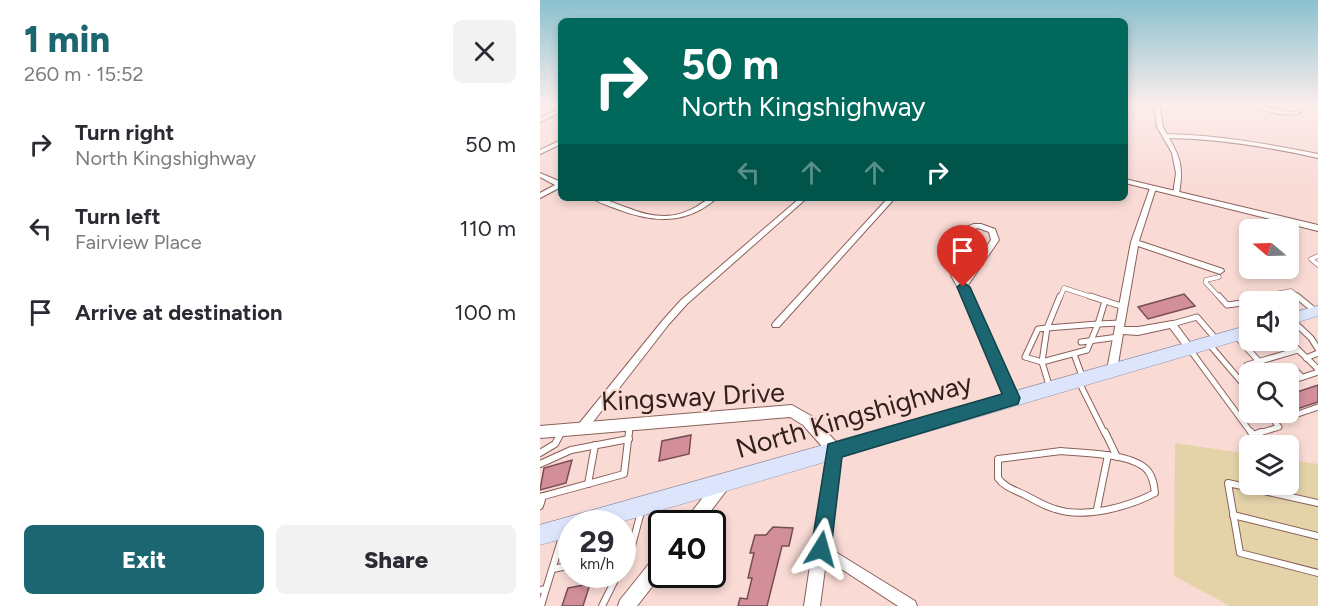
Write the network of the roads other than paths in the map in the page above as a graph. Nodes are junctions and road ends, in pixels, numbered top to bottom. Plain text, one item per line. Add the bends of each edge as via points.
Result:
1 (1163, 133) edge
2 (1165, 136) junction
3 (558, 143) edge
4 (540, 152) edge
5 (1318, 156) edge
6 (540, 175) edge
7 (1128, 182) edge
8 (558, 183) edge
9 (558, 186) edge
10 (1153, 188) junction
11 (1176, 194) junction
12 (540, 196) edge
13 (602, 201) edge
14 (617, 201) edge
15 (710, 201) edge
16 (801, 201) edge
17 (889, 201) edge
18 (611, 205) junction
19 (1318, 228) edge
20 (1135, 242) junction
21 (1318, 256) edge
22 (1318, 265) edge
23 (1219, 274) joint
24 (963, 287) junction
25 (1299, 297) edge
26 (1105, 301) junction
27 (1239, 303) edge
28 (1124, 307) junction
29 (1317, 312) edge
30 (1299, 317) edge
31 (1098, 324) junction
32 (1172, 324) junction
33 (776, 325) dead end
34 (1299, 327) edge
35 (1047, 328) junction
36 (1120, 330) junction
37 (1239, 334) edge
38 (1093, 340) junction
39 (1081, 342) dead end
40 (1213, 342) junction
41 (1053, 346) dead end
42 (1045, 347) junction
43 (1190, 348) junction
44 (1318, 349) edge
45 (1253, 351) edge
46 (1295, 351) edge
47 (1299, 351) edge
48 (1318, 353) edge
49 (1074, 354) junction
50 (1281, 355) junction
51 (1270, 358) junction
52 (1306, 358) junction
53 (1286, 360) dead end
54 (1042, 362) junction
55 (1259, 362) junction
56 (1255, 363) edge
57 (1275, 363) dead end
58 (1112, 370) junction
59 (1318, 371) edge
60 (1299, 374) edge
61 (1239, 377) edge
62 (1302, 377) junction
63 (1299, 378) edge
64 (1080, 379) junction
65 (1049, 388) junction
66 (1012, 398) junction
67 (1318, 407) edge
68 (1299, 414) edge
69 (1239, 416) edge
70 (1244, 423) edge
71 (1276, 423) edge
72 (631, 424) junction
73 (582, 428) junction
74 (563, 430) junction
75 (540, 432) edge
76 (629, 439) junction
77 (595, 445) junction
78 (834, 450) junction
79 (540, 453) edge
80 (1108, 455) junction
81 (1117, 457) junction
82 (540, 464) edge
83 (725, 481) junction
84 (588, 484) junction
85 (541, 497) edge
86 (1318, 503) edge
87 (643, 505) junction
88 (540, 506) edge
89 (1097, 509) junction
90 (626, 510) edge
91 (702, 510) edge
92 (1233, 515) junction
93 (636, 525) edge
94 (558, 530) edge
95 (540, 535) edge
96 (1318, 536) edge
97 (821, 549) junction
98 (558, 557) edge
99 (558, 568) edge
100 (553, 569) junction
101 (1318, 573) edge
102 (648, 578) edge
103 (611, 588) edge
104 (543, 590) edge
105 (541, 606) edge
106 (602, 606) edge
107 (626, 606) edge
108 (812, 606) edge
109 (910, 606) edge

1 - 2 street
2 - 5 street via 1220,139
2 - 11 street via 1178,166
3 - 4 street
6 - 8 street
7 - 10 street
9 - 12 street
10 - 11 street
10 - 20 street
11 - 19 street
13 - 18 street
14 - 18 street
15 - 18 street via 693,212 662,219 644,218
16 - 73 street via 684,302
17 - 33 street
20 - 23 street
20 - 28 street
21 - 22 lane via 1311,259
23 - 27 lane via 1206,283 1227,305
24 - 24 street via 951,263 951,249 969,228 984,226 992,231 995,240
24 - 66 street
25 - 29 lane
26 - 28 lane
26 - 31 lane
26 - 35 lane via 1064,288
28 - 36 street
29 - 30 main road
31 - 35 lane
31 - 36 lane
31 - 38 lane
32 - 36 street via 1138,331
32 - 40 lane via 1197,317
32 - 43 street
34 - 44 lane
35 - 42 lane
35 - 54 lane via 1038,329 1025,357
36 - 38 lane
36 - 58 street
37 - 40 main road, North Kingshighway
38 - 39 lane
38 - 49 lane via 1087,350
40 - 43 main road, North Kingshighway
40 - 61 lane
41 - 42 lane
42 - 54 lane
43 - 58 main road, North Kingshighway
43 - 69 lane
45 - 55 lane
46 - 50 lane
47 - 52 lane
48 - 52 lane
49 - 54 lane
49 - 64 lane
50 - 51 lane
50 - 53 lane
51 - 55 lane
51 - 57 lane
52 - 59 lane
54 - 65 lane
55 - 56 lane
58 - 64 main road, North Kingshighway
59 - 62 lane
60 - 62 lane
62 - 63 lane
64 - 65 main road, North Kingshighway
64 - 81 lane
65 - 66 main road, North Kingshighway
66 - 78 main road, North Kingshighway
67 - 68 lane
70 - 71 lane via 1253,435 1279,427
72 - 73 street, Kingsway Drive
72 - 76 lane
72 - 78 street, Kingsway Drive via 792,411 808,421
73 - 74 street, Kingsway Drive
74 - 75 street, Kingsway Drive
74 - 79 lane via 555,444
76 - 77 lane
76 - 84 lane via 624,474
77 - 82 lane via 548,458
77 - 84 lane
78 - 83 main road, North Kingshighway
78 - 97 street
80 - 81 lane
80 - 89 lane
80 - 89 lane via 1061,451 1008,456 998,459 994,471 1009,488 1058,510
81 - 89 lane via 1147,467 1155,493 1144,500
83 - 87 main road, North Kingshighway
83 - 91 street
84 - 85 lane
85 - 88 lane
86 - 92 lane via 1228,483
87 - 90 main road, North Kingshighway
87 - 93 lane
92 - 96 lane
92 - 101 lane via 1240,554
94 - 95 main road, North Kingshighway
97 - 108 street
97 - 109 street
98 - 100 lane
99 - 100 lane
100 - 104 lane
102 - 107 street
103 - 106 lane
104 - 105 lane

